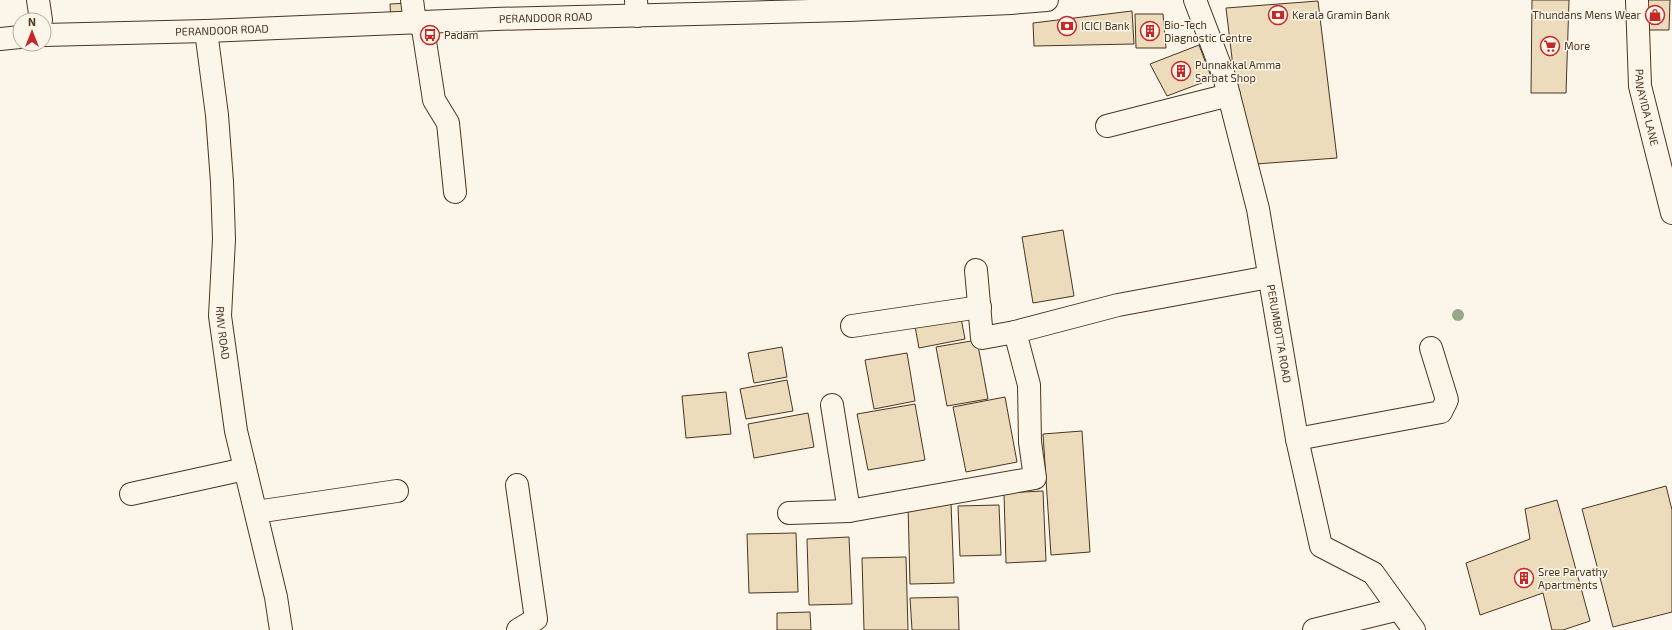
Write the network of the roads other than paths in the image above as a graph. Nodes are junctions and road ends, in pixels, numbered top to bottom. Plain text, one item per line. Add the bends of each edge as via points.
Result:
1 (38, 0) edge
2 (412, 0) edge
3 (1047, 0) edge
4 (1195, 0) edge
5 (1637, 0) edge
6 (1011, 2) edge
7 (849, 5) edge
8 (636, 8) edge
9 (40, 12) edge
10 (419, 22) junction
11 (206, 31) junction
12 (52, 35) edge
13 (12, 38) edge
14 (0, 39) edge
15 (1229, 95) junction
16 (1107, 126) dead end
17 (455, 192) dead end
18 (1672, 213) edge
19 (976, 270) dead end
20 (1269, 277) junction
21 (980, 307) junction
22 (852, 326) dead end
23 (1015, 332) junction
24 (1432, 348) dead end
25 (832, 405) dead end
26 (1297, 439) junction
27 (245, 469) junction
28 (517, 485) dead end
29 (397, 491) dead end
30 (131, 494) dead end
31 (849, 511) junction
32 (256, 512) junction
33 (789, 513) dead end
34 (1399, 609) junction
35 (281, 630) edge
36 (518, 630) edge
37 (1314, 630) edge
38 (1414, 630) edge

1 - 9 street
2 - 10 street
3 - 6 street, PERANDOOR ROAD
4 - 15 street, PERUMBOTTA ROAD
5 - 18 street, PANAYIDA LANE via 1640,86
6 - 7 street, PERANDOOR ROAD
7 - 8 street, PERANDOOR ROAD
8 - 10 street, PERANDOOR ROAD
10 - 11 street, PERANDOOR ROAD
10 - 17 street via 434,100 448,123
11 - 12 street, PERANDOOR ROAD
11 - 27 street, RMV ROAD via 217,115 222,182 224,239 220,316 236,431
13 - 14 street
15 - 16 street
15 - 20 street, PERUMBOTTA ROAD via 1258,209
19 - 21 street
20 - 23 street via 1118,305
20 - 26 street, PERUMBOTTA ROAD
21 - 22 street
21 - 23 street via 982,338
23 - 31 street via 1028,385 1030,442 1035,478
24 - 26 street via 1447,400 1440,412
25 - 31 street
26 - 34 street, PERUMBOTTA ROAD via 1321,546 1373,573
27 - 30 street
27 - 32 street, RMV ROAD
28 - 36 street via 536,619
29 - 32 street
31 - 33 street
32 - 35 street, RMV ROAD
34 - 37 street
34 - 38 street, PERUMBOTTA ROAD

